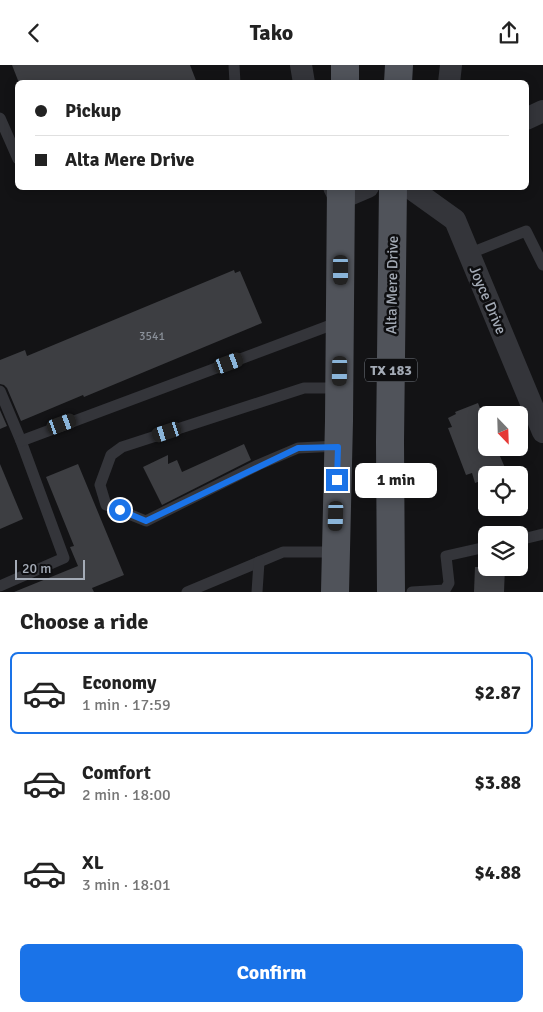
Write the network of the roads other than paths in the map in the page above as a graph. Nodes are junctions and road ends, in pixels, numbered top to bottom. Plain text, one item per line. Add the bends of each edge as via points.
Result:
1 (234, 65) edge
2 (301, 65) edge
3 (345, 65) edge
4 (399, 65) edge
5 (451, 65) edge
6 (235, 80) edge
7 (304, 80) edge
8 (345, 80) edge
9 (398, 80) edge
10 (449, 80) edge
11 (543, 111) edge
12 (0, 118) edge
13 (529, 118) edge
14 (15, 152) edge
15 (393, 190) edge
16 (413, 190) edge
17 (338, 191) edge
18 (468, 254) junction
19 (543, 265) edge
20 (341, 322) junction
21 (340, 388) junction
22 (0, 391) edge
23 (543, 432) edge
24 (21, 441) junction
25 (338, 447) junction
26 (543, 534) edge
27 (528, 538) edge
28 (478, 549) edge
29 (336, 552) junction
30 (258, 562) junction
31 (0, 585) edge
32 (445, 591) edge
33 (187, 592) edge
34 (257, 592) edge
35 (334, 592) edge
36 (391, 592) edge
37 (412, 592) edge

1 - 6 lane
2 - 7 street
3 - 8 main road
4 - 9 main road
5 - 10 street
11 - 13 street
12 - 14 lane
15 - 36 main road, Alta Mere Drive / TX 183
16 - 18 street, Joyce Drive via 455,220
17 - 20 main road
18 - 19 lane via 526,231
18 - 23 street, Joyce Drive
20 - 21 main road
20 - 24 lane
21 - 25 main road
21 - 25 lane via 304,388 122,447 111,455 100,485 106,505 146,521 298,448
22 - 24 lane
24 - 31 lane via 64,558
25 - 29 main road
26 - 27 lane
28 - 32 lane via 446,556 449,583
29 - 30 lane via 283,551
29 - 35 main road
30 - 33 lane
30 - 34 lane
32 - 37 lane

